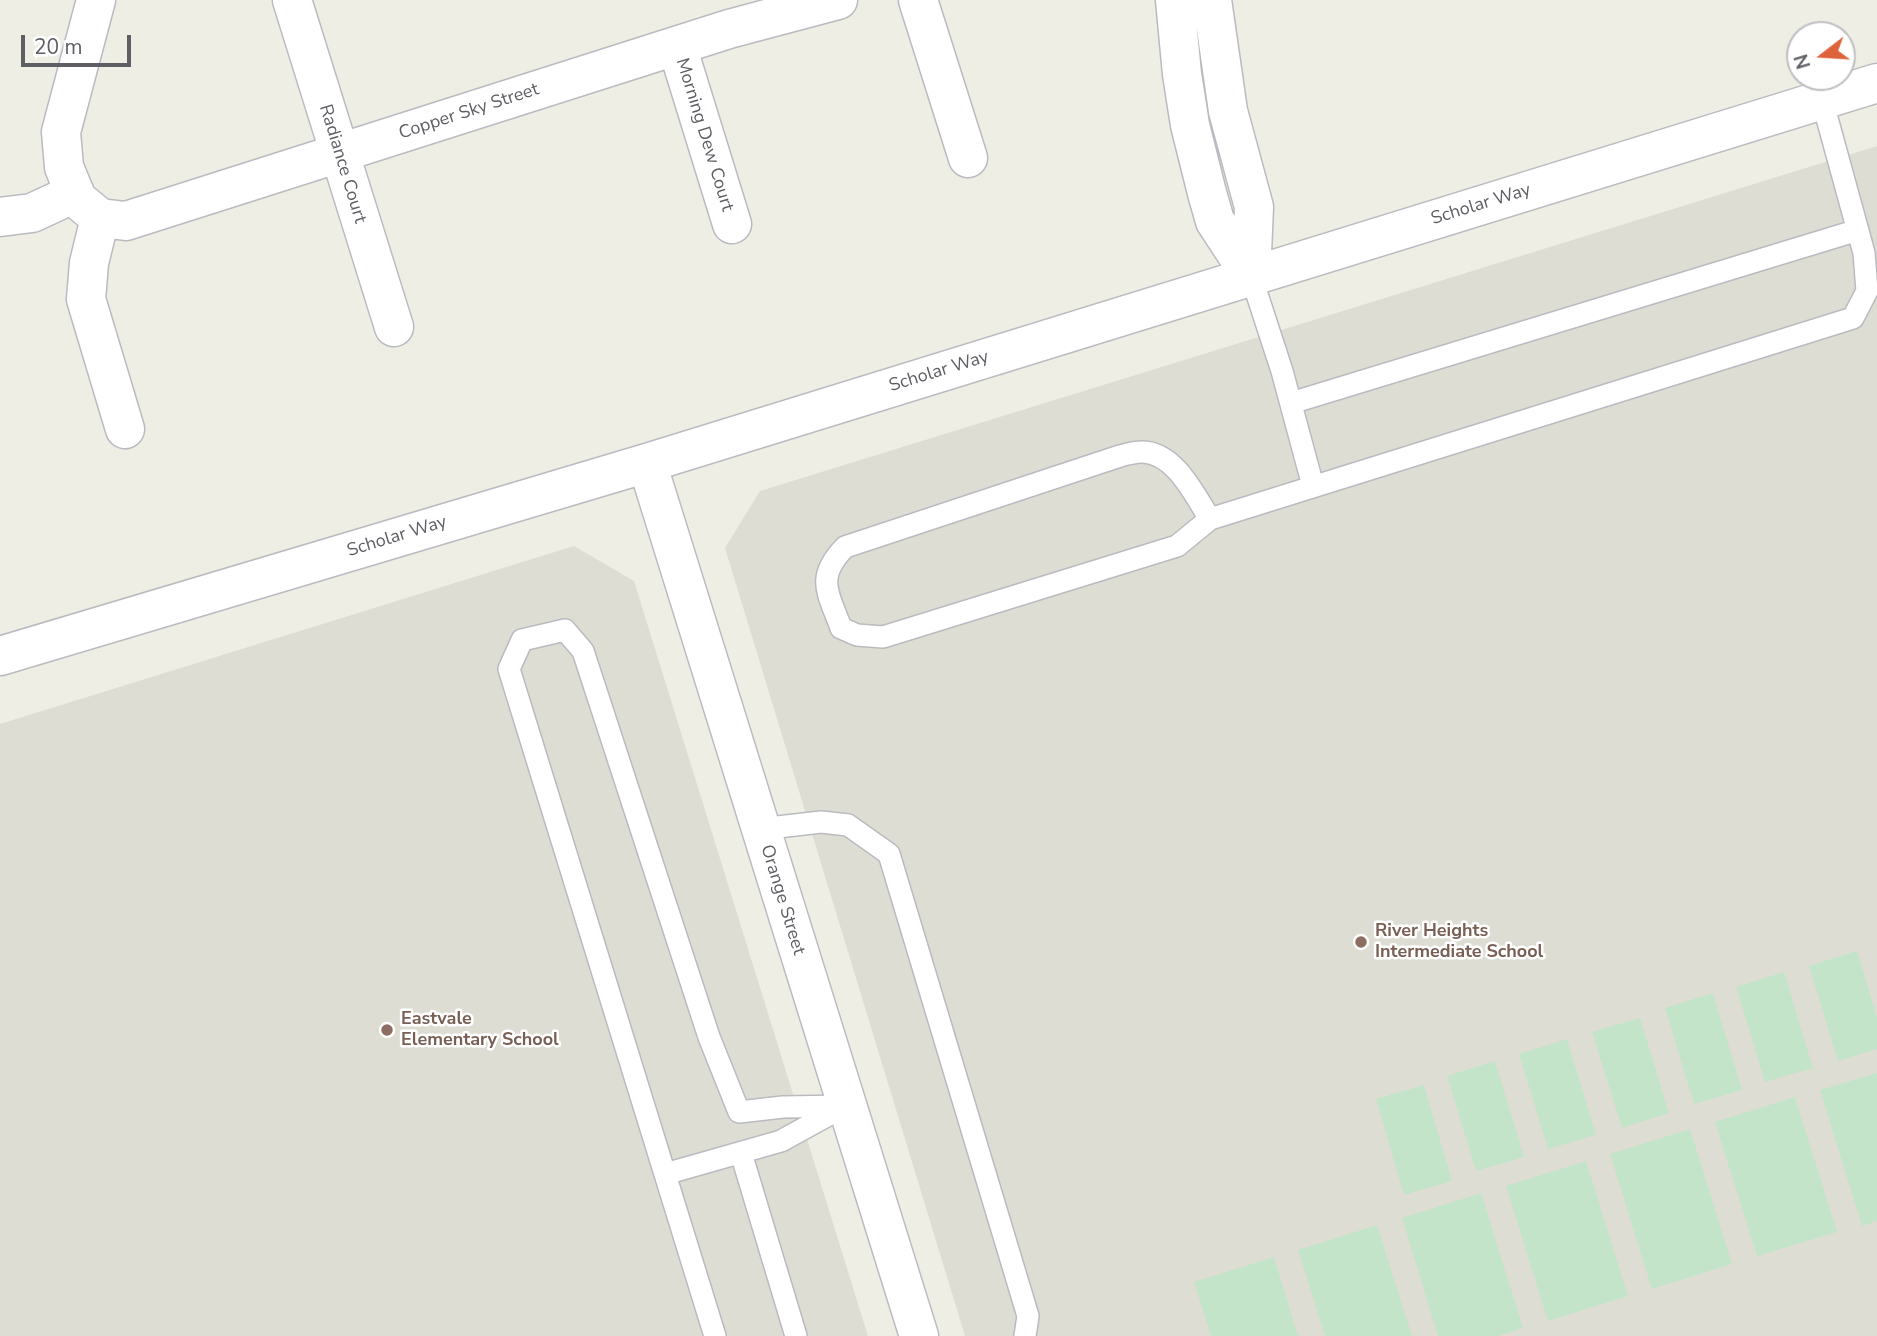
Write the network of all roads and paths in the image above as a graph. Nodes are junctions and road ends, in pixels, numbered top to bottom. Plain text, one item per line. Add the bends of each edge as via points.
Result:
1 (96, 0) edge
2 (292, 0) edge
3 (838, 0) edge
4 (918, 0) edge
5 (1175, 0) edge
6 (1212, 0) edge
7 (747, 11) edge
8 (677, 46) junction
9 (1877, 83) edge
10 (1822, 100) junction
11 (339, 153) junction
12 (968, 158) dead end
13 (87, 206) junction
14 (0, 217) edge
15 (732, 224) dead end
16 (1858, 230) junction
17 (1251, 276) junction
18 (394, 327) dead end
19 (1291, 403) junction
20 (125, 429) dead end
21 (648, 463) junction
22 (1313, 486) junction
23 (1210, 519) junction
24 (0, 656) edge
25 (760, 829) junction
26 (845, 1106) junction
27 (741, 1153) junction
28 (665, 1174) junction
29 (715, 1336) edge
30 (796, 1336) edge
31 (919, 1336) edge
32 (1025, 1336) edge

1 - 13 street via 61,132 64,167
2 - 11 street, Radiance Court
3 - 7 street, Copper Sky Street
4 - 12 street
5 - 17 street via 1188,112 1207,193 1215,221
6 - 17 street via 1228,111 1254,207
7 - 8 street, Copper Sky Street
8 - 11 street, Copper Sky Street
8 - 15 street, Morning Dew Court
9 - 10 street, Scholar Way
10 - 16 lane
10 - 17 street, Scholar Way
11 - 13 street, Copper Sky Street via 126,221
11 - 18 street, Radiance Court
13 - 14 street
13 - 20 street via 86,299
16 - 19 lane
16 - 22 lane via 1867,291 1853,318
17 - 19 lane
17 - 21 street, Scholar Way
19 - 22 lane
21 - 24 street, Scholar Way
21 - 25 street, Orange Street
22 - 23 lane
23 - 23 lane via 1186,479 1163,458 1144,452 845,547 832,560 825,580 841,628 883,637 1177,546
25 - 26 street, Orange Street
25 - 32 lane via 821,822 848,825 889,854 1028,1316
26 - 27 lane via 781,1141
26 - 28 lane via 738,1112 709,1037 583,650 565,630 522,640 509,670
26 - 31 street, Orange Street
27 - 28 lane
27 - 30 lane
28 - 29 lane

